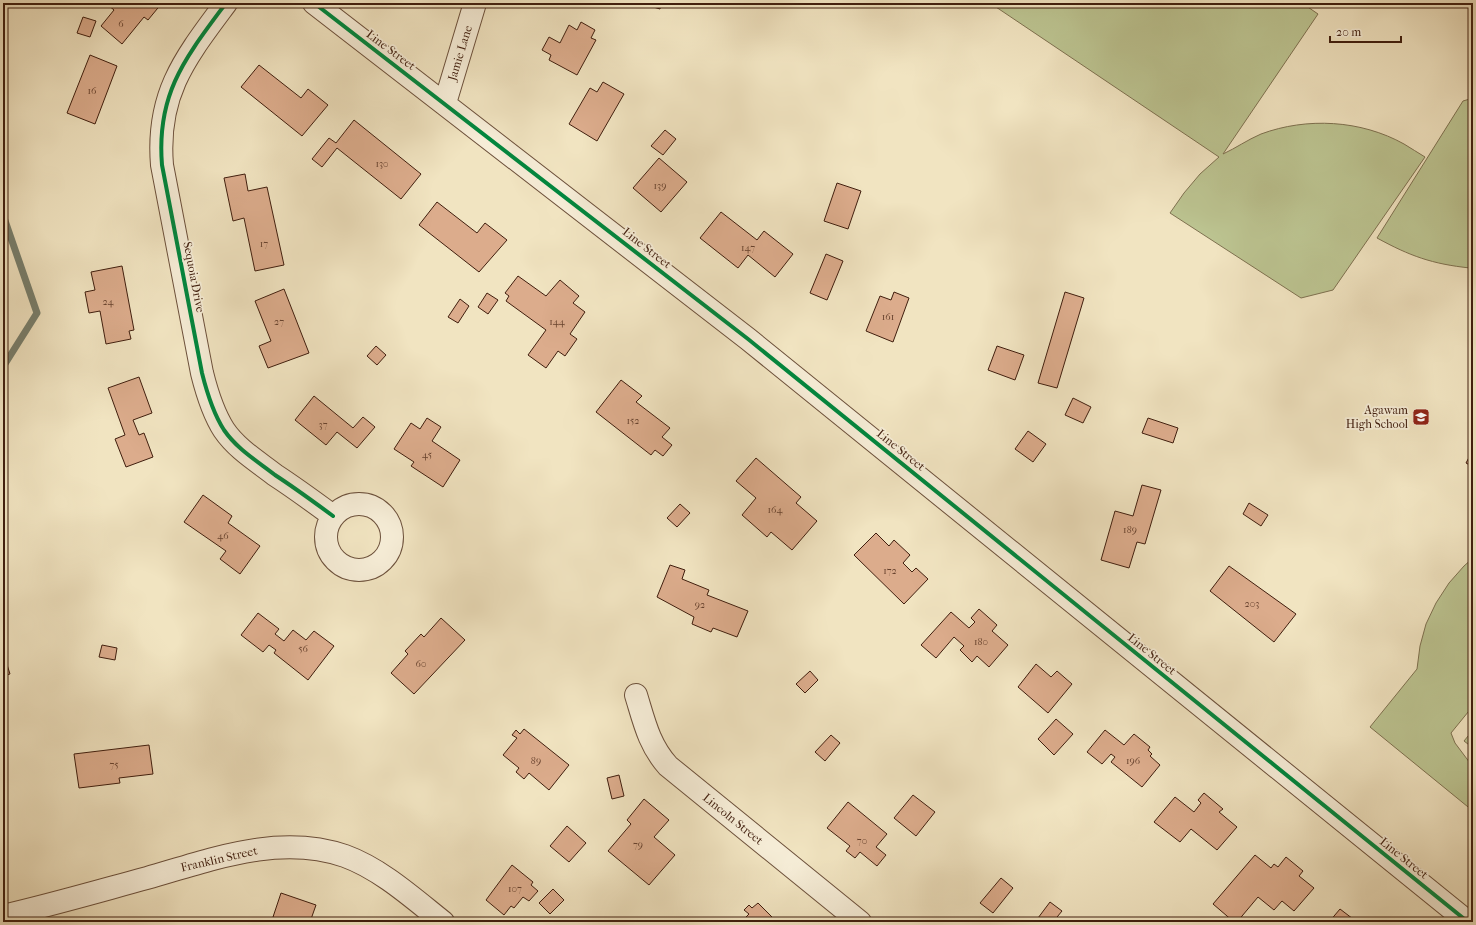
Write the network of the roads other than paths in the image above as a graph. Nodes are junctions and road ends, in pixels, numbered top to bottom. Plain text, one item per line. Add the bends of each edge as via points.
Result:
1 (226, 3) edge
2 (314, 3) edge
3 (475, 3) edge
4 (444, 103) junction
5 (333, 516) dead end
6 (636, 695) dead end
7 (3, 916) edge
8 (443, 922) edge
9 (860, 922) edge
10 (1468, 922) edge

1 - 5 street, Sequoia Drive via 179,70 167,101 161,134 162,165 202,373 213,409 232,440 249,456
2 - 4 street, Line Street
3 - 4 street, Jamie Lane
4 - 10 street, Line Street via 748,339
6 - 9 street, Lincoln Street via 651,742 668,766
7 - 8 street, Franklin Street via 236,853 270,848 300,848 331,852 358,862 397,886

